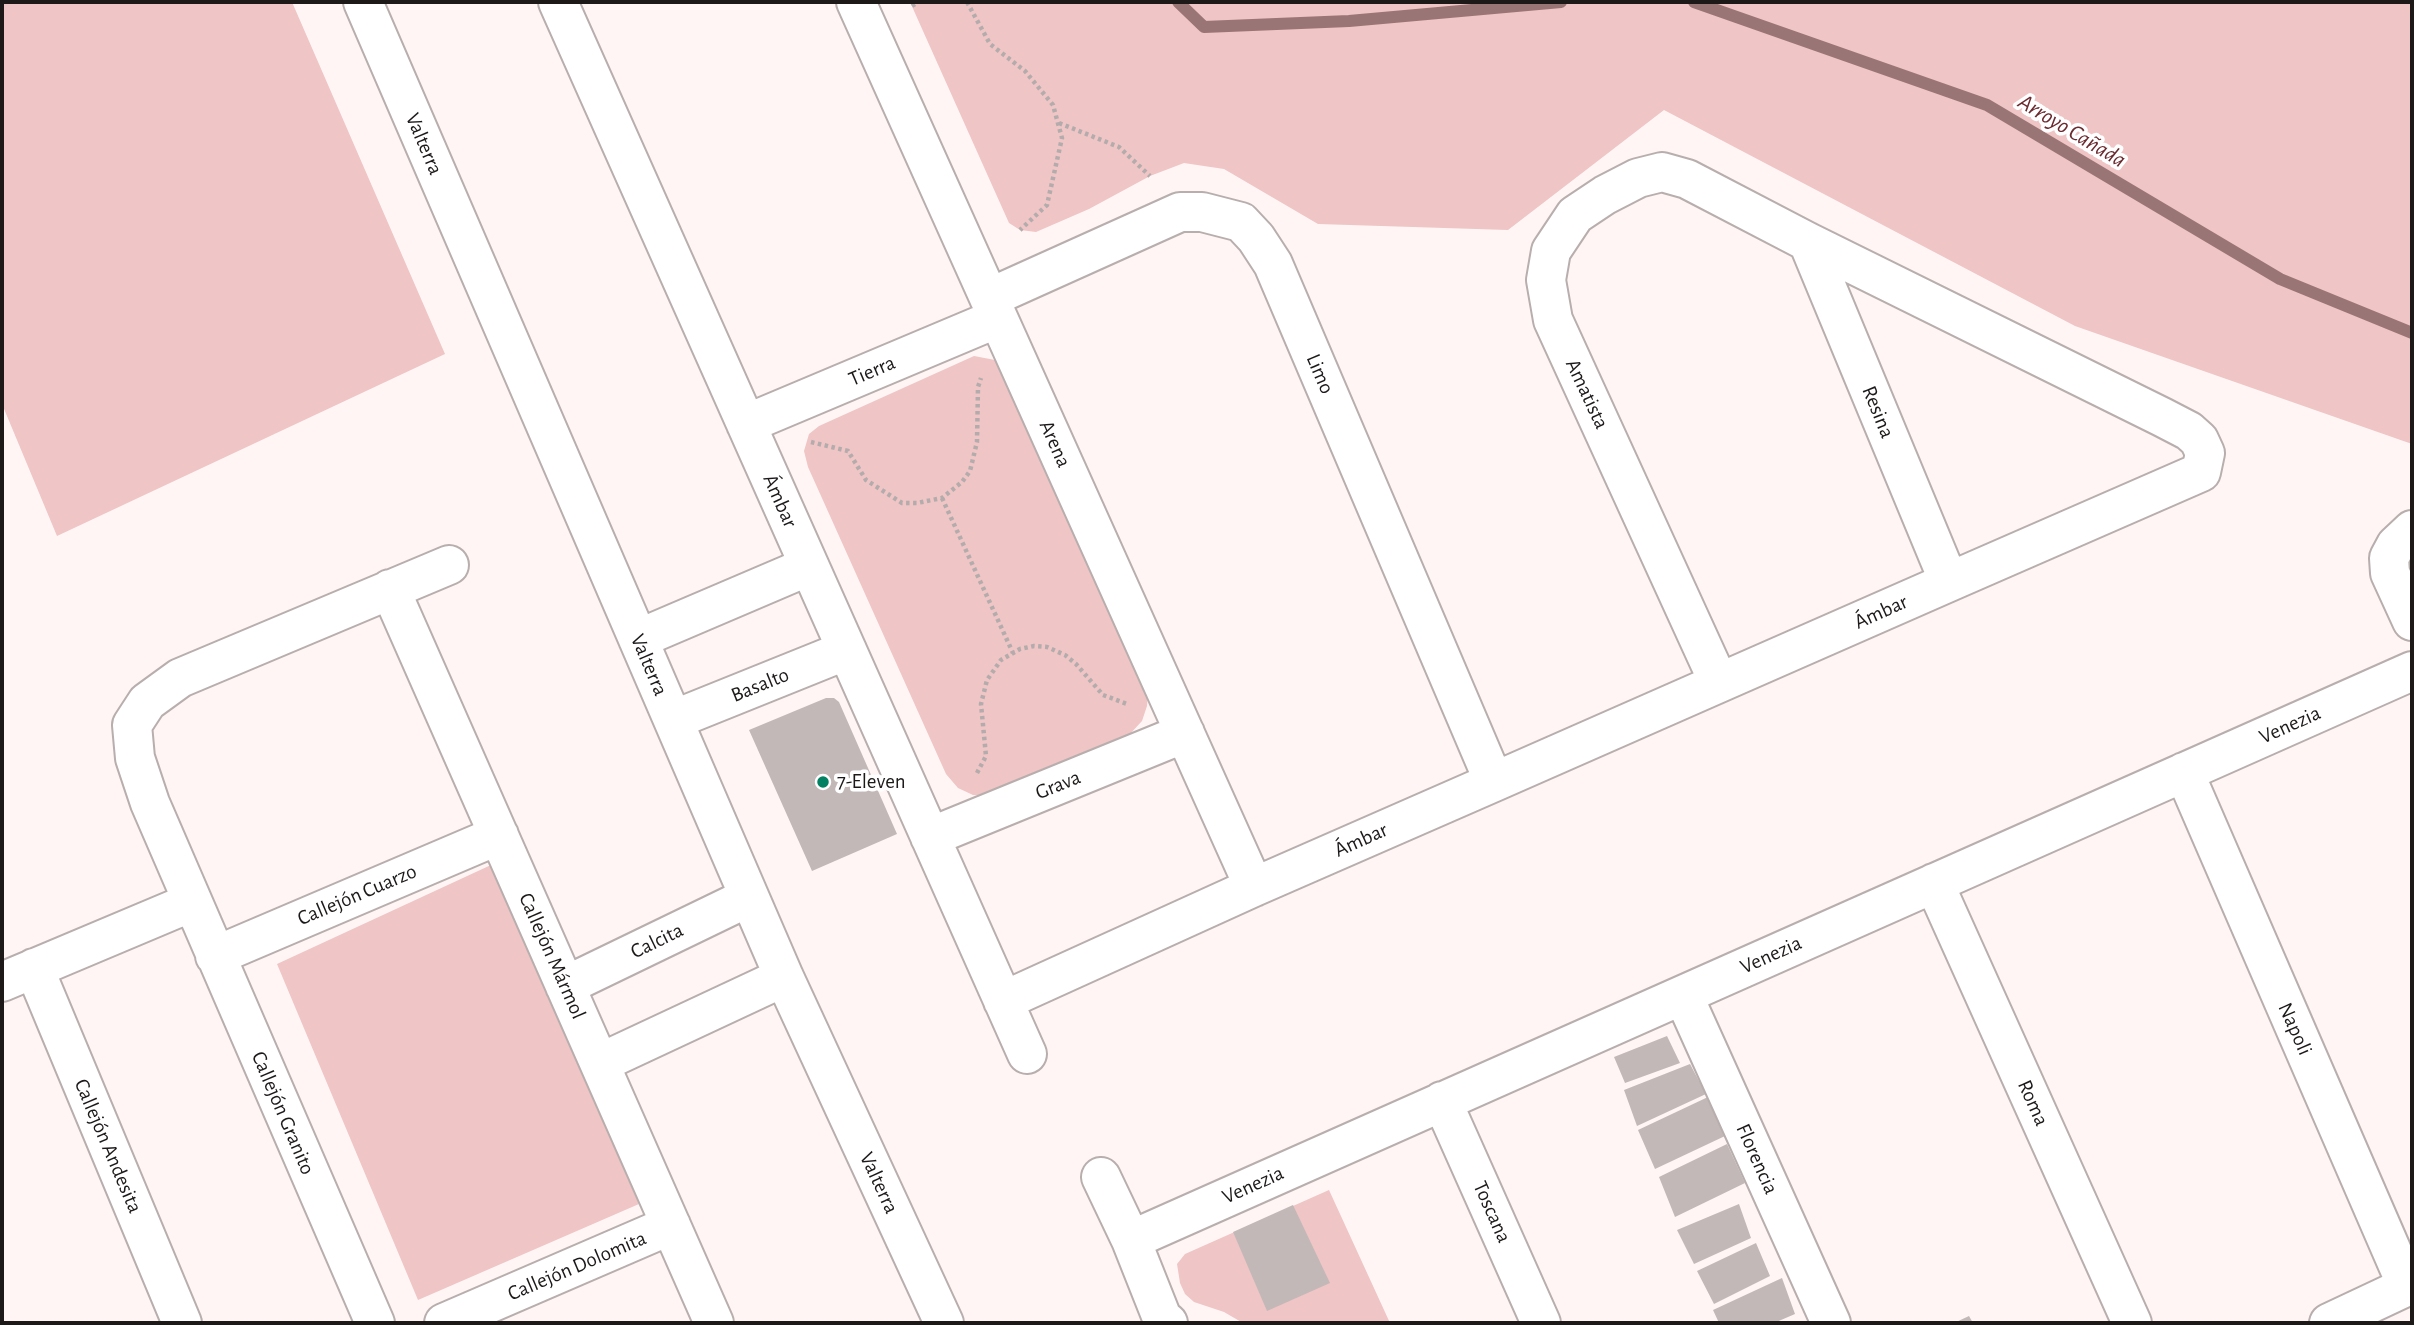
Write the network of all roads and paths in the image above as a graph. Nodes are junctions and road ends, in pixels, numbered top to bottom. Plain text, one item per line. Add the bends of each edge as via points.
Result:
1 (363, 2) edge
2 (558, 2) edge
3 (856, 2) edge
4 (918, 2) edge
5 (967, 2) edge
6 (912, 6) dead end
7 (1058, 123) junction
8 (1150, 176) dead end
9 (1687, 179) joint
10 (1020, 230) dead end
11 (1808, 242) junction
12 (994, 308) junction
13 (983, 372) dead end
14 (746, 424) junction
15 (807, 442) dead end
16 (942, 498) junction
17 (2412, 530) edge
18 (449, 565) dead end
19 (809, 566) junction
20 (1949, 582) junction
21 (390, 590) junction
22 (2412, 621) edge
23 (638, 639) junction
24 (847, 650) junction
25 (1013, 653) junction
26 (2412, 671) edge
27 (1719, 683) junction
28 (1135, 705) dead end
29 (673, 720) junction
30 (1185, 733) junction
31 (2184, 772) junction
32 (974, 777) dead end
33 (1494, 782) junction
34 (499, 835) junction
35 (930, 837) junction
36 (1934, 883) junction
37 (1254, 887) junction
38 (749, 897) junction
39 (192, 902) junction
40 (215, 956) junction
41 (18, 975) edge
42 (784, 977) junction
43 (565, 986) junction
44 (1683, 995) junction
45 (1003, 1001) junction
46 (1027, 1054) dead end
47 (600, 1063) junction
48 (1442, 1101) junction
49 (1101, 1177) dead end
50 (671, 1225) junction
51 (1131, 1240) junction
52 (2410, 1285) edge
53 (182, 1323) edge
54 (374, 1323) edge
55 (444, 1323) edge
56 (714, 1323) edge
57 (944, 1323) edge
58 (1168, 1323) edge
59 (1541, 1323) edge
60 (1831, 1323) edge
61 (2132, 1323) edge
62 (2329, 1323) edge

1 - 23 street, Valterra
2 - 14 street, Ámbar
3 - 12 street, Arena
4 - 6 path
5 - 7 path via 990,44 1025,71 1053,105
7 - 8 path via 1119,147
7 - 10 path via 1062,138 1047,205
9 - 11 street, Ámbar
9 - 27 street, Amatista via 1662,172 1638,178 1575,215 1551,251 1546,280 1553,320
11 - 20 street, Resina
11 - 20 street, Ámbar via 2189,431 2205,453 2201,472
12 - 14 street, Tierra
12 - 30 street, Arena
12 - 33 street, Limo via 1180,212 1202,212 1241,222 1273,264
13 - 16 path via 970,471
14 - 19 street, Ámbar
15 - 16 path via 848,451 866,480 902,503
16 - 25 path
17 - 22 street via 2389,558 2390,573
18 - 21 street
19 - 23 street
19 - 24 street, Ámbar
20 - 27 street, Ámbar
21 - 34 street, Callejón Mármol
21 - 39 street via 180,678 147,702 132,726 135,758
23 - 29 street, Valterra
24 - 29 street, Basalto
24 - 35 street, Ámbar
25 - 28 path via 1047,647 1076,664 1103,695
25 - 32 path via 1001,660 987,680 981,704 986,756
26 - 31 street, Venezia
27 - 33 street, Ámbar
29 - 38 street, Valterra
30 - 35 street, Grava
30 - 37 street, Arena
31 - 36 street, Venezia
31 - 52 street, Napoli
33 - 37 street, Ámbar
34 - 40 street, Callejón Cuarzo
34 - 43 street, Callejón Mármol
35 - 45 street, Ámbar
36 - 44 street, Venezia
36 - 61 street, Roma
37 - 45 street, Ámbar
38 - 42 street, Valterra
38 - 43 street, Calcita
39 - 40 street, Callejón Granito
39 - 41 street
40 - 54 street, Callejón Granito
41 - 53 street, Callejón Andesita
42 - 47 street
42 - 57 street, Valterra
43 - 47 street, Callejón Mármol
44 - 48 street, Venezia
44 - 60 street, Florencia
45 - 46 street, Ámbar
47 - 50 street, Callejón Mármol
48 - 51 street, Venezia
48 - 59 street, Toscana
49 - 51 street
50 - 55 street, Callejón Dolomita
50 - 56 street, Callejón Mármol
51 - 58 street
52 - 62 street

